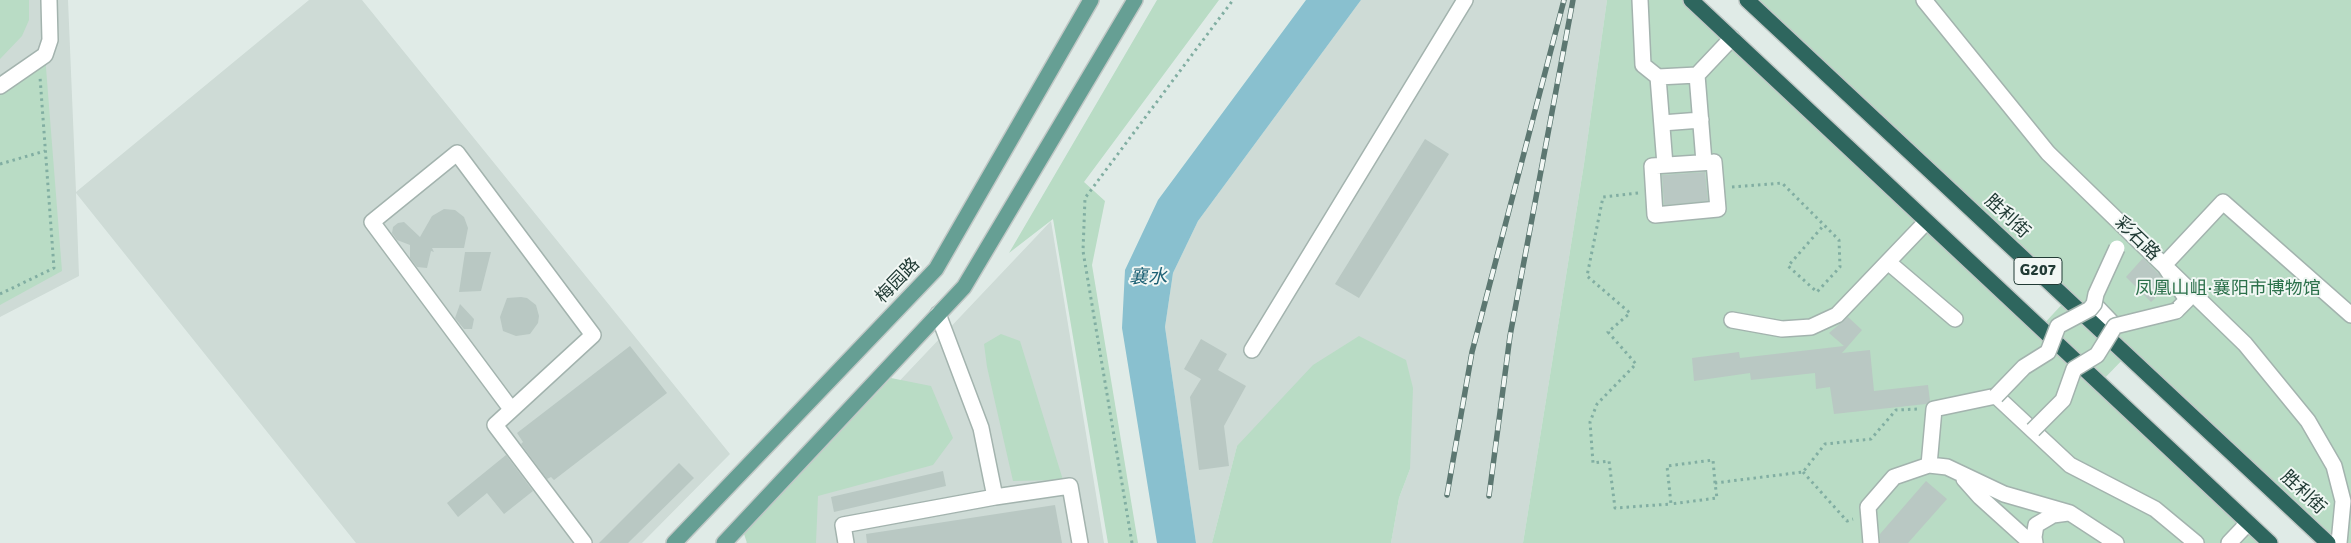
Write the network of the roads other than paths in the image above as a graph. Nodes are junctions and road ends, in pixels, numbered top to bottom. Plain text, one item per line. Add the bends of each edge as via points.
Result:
1 (48, 0) edge
2 (1091, 0) edge
3 (1135, 0) edge
4 (1465, 0) edge
5 (1640, 0) edge
6 (1692, 0) edge
7 (1748, 0) edge
8 (1924, 0) edge
9 (1732, 38) junction
10 (1698, 75) junction
11 (1658, 77) junction
12 (0, 86) edge
13 (1700, 120) junction
14 (1662, 123) junction
15 (1704, 162) junction
16 (1665, 165) junction
17 (1926, 222) junction
18 (1888, 262) junction
19 (2164, 266) junction
20 (2094, 304) junction
21 (938, 314) junction
22 (2351, 315) edge
23 (1955, 319) dead end
24 (1732, 320) dead end
25 (2115, 326) junction
26 (1252, 350) dead end
27 (1996, 396) junction
28 (511, 409) junction
29 (2033, 430) junction
30 (1929, 465) junction
31 (1960, 475) junction
32 (995, 497) junction
33 (2070, 513) junction
34 (2248, 523) junction
35 (584, 543) edge
36 (674, 543) edge
37 (724, 543) edge
38 (846, 543) edge
39 (1080, 543) edge
40 (1871, 543) edge
41 (2033, 543) edge
42 (2116, 543) edge
43 (2196, 543) edge
44 (2229, 543) edge
45 (2270, 543) edge
46 (2328, 543) edge
47 (2339, 543) edge

1 - 12 street via 50,40 44,54
2 - 36 main road, 梅园路 via 936,269
3 - 21 main road via 964,286
4 - 26 street
5 - 11 street via 1643,65
6 - 9 highway, G207
7 - 46 highway, 胜利街 / G207
8 - 19 street, 彩石路 via 2048,153
9 - 10 street
9 - 17 highway, G207
10 - 11 street
10 - 13 street
11 - 14 street
13 - 14 street
13 - 15 street
14 - 16 street
15 - 16 street
15 - 16 street via 1714,162 1718,209 1655,215 1652,166
17 - 18 street
17 - 34 highway, G207
18 - 23 street
18 - 24 street via 1837,314 1811,327 1782,329
19 - 20 street, bridge via 2126,240 2117,248
19 - 22 street via 2223,202
19 - 25 street, bridge via 2187,300 2176,311
19 - 47 street, 彩石路 via 2245,344 2308,421 2334,466 2343,501
20 - 25 street
20 - 27 street, bridge via 2058,326 2048,352 2024,367
21 - 32 street via 981,428
21 - 37 main road
25 - 29 street, bridge via 2097,355 2074,369 2063,400
27 - 29 street
27 - 30 street via 1934,409
28 - 28 street via 593,335 456,153 372,222
28 - 35 street via 495,425
29 - 43 street via 2070,465 2155,509
30 - 31 street via 1947,467
30 - 40 street via 1894,477 1868,507
31 - 33 street via 2004,494
31 - 41 street
32 - 38 street via 843,525
32 - 39 street via 1070,486
33 - 41 street via 2052,515 2036,525
33 - 42 street
34 - 44 street
34 - 45 highway, G207

